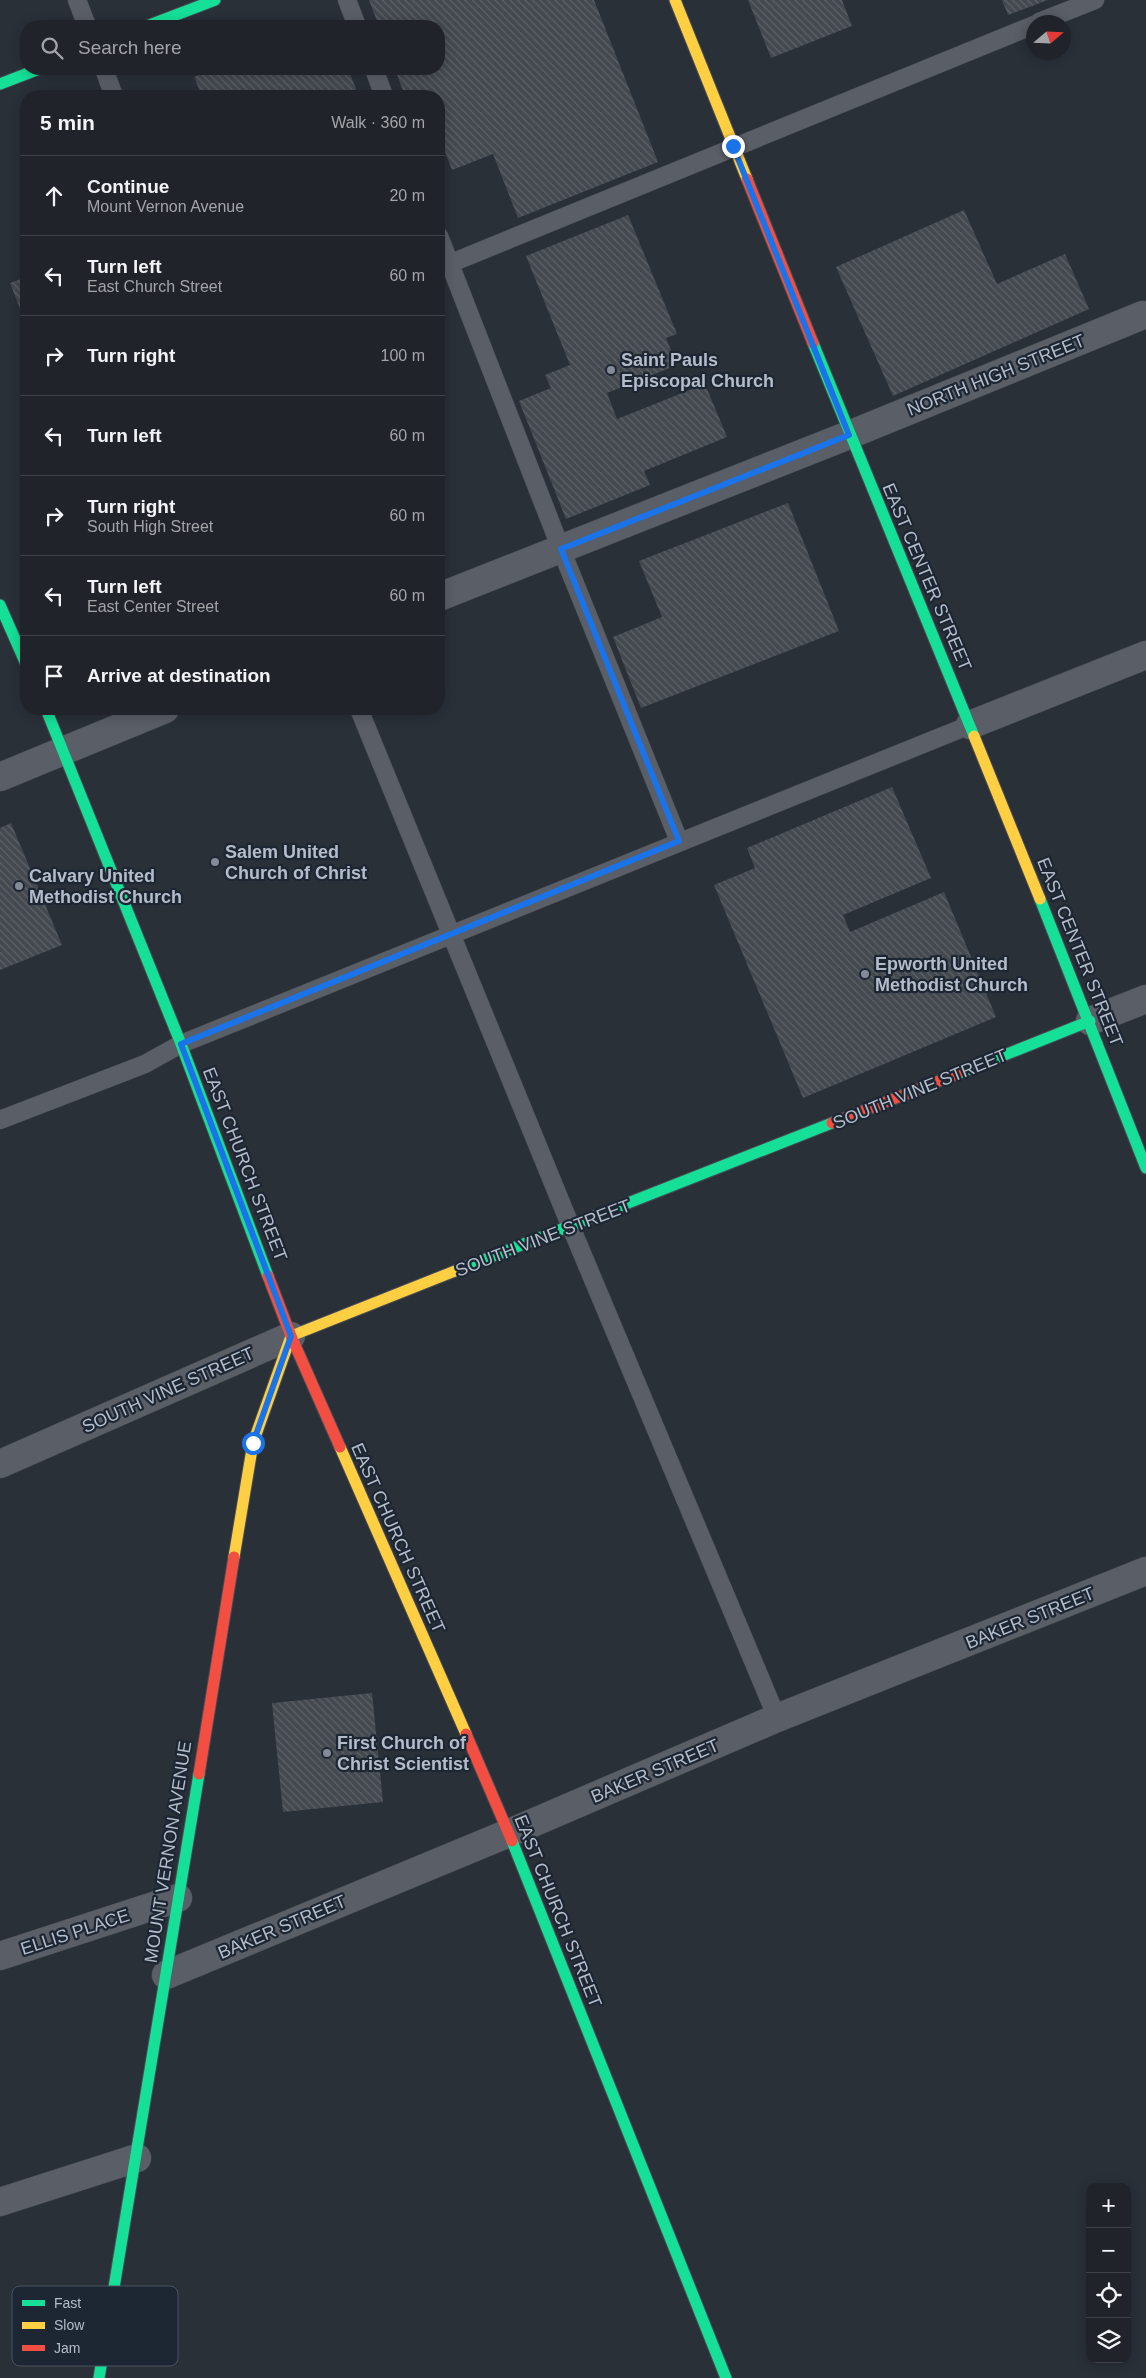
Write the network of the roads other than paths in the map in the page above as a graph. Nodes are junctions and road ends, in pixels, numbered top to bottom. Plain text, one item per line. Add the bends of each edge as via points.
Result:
1 (77, 0) edge
2 (215, 0) edge
3 (347, 0) edge
4 (675, 0) edge
5 (1095, 0) edge
6 (1058, 15) edge
7 (85, 20) edge
8 (163, 20) edge
9 (355, 20) edge
10 (1026, 28) edge
11 (23, 75) edge
12 (106, 75) edge
13 (376, 75) edge
14 (0, 84) edge
15 (112, 90) edge
16 (382, 90) edge
17 (733, 146) junction
18 (445, 266) edge
19 (445, 268) edge
20 (1143, 315) dead end
21 (849, 435) junction
22 (561, 549) junction
23 (445, 595) edge
24 (0, 605) edge
25 (20, 650) edge
26 (1146, 655) edge
27 (49, 715) edge
28 (150, 715) edge
29 (361, 715) edge
30 (970, 725) junction
31 (64, 750) junction
32 (0, 776) edge
33 (679, 841) junction
34 (451, 934) junction
35 (1146, 999) edge
36 (1090, 1021) junction
37 (181, 1044) junction
38 (0, 1120) edge
39 (1146, 1168) edge
40 (572, 1227) junction
41 (291, 1336) junction
42 (0, 1464) edge
43 (1146, 1571) edge
44 (777, 1718) junction
45 (509, 1833) junction
46 (178, 1898) junction
47 (0, 1956) edge
48 (166, 1975) junction
49 (137, 2158) junction
50 (0, 2202) edge
51 (115, 2286) edge
52 (726, 2378) edge

1 - 7 lane
2 - 8 main road
3 - 9 lane
4 - 17 main road, EAST CENTER STREET
5 - 6 lane
10 - 17 lane
11 - 14 main road
12 - 15 lane
13 - 16 lane
17 - 18 lane
17 - 21 main road, EAST CENTER STREET
19 - 22 lane
20 - 21 street, NORTH HIGH STREET
21 - 22 street, NORTH HIGH STREET
21 - 30 main road, EAST CENTER STREET
22 - 23 street, NORTH HIGH STREET
22 - 33 lane
24 - 25 main road
26 - 30 street
27 - 31 main road, EAST CHURCH STREET
28 - 31 street
29 - 34 lane
30 - 33 lane
30 - 36 main road, EAST CENTER STREET
31 - 32 street
31 - 37 main road, EAST CHURCH STREET
33 - 34 lane
34 - 37 lane
34 - 40 lane
35 - 36 street
36 - 39 main road, EAST CENTER STREET
36 - 40 main road, SOUTH VINE STREET
37 - 38 lane via 145,1064
37 - 41 main road, EAST CHURCH STREET
40 - 41 main road, SOUTH VINE STREET
40 - 44 lane
41 - 42 street, SOUTH VINE STREET
41 - 45 main road, EAST CHURCH STREET
41 - 46 main road, MOUNT VERNON AVENUE via 253,1443
43 - 44 street, BAKER STREET
44 - 45 street, BAKER STREET
45 - 48 street, BAKER STREET
45 - 52 main road, EAST CHURCH STREET
46 - 47 street, ELLIS PLACE
46 - 48 main road, MOUNT VERNON AVENUE
48 - 49 main road, MOUNT VERNON AVENUE
49 - 50 street
49 - 51 main road, MOUNT VERNON AVENUE

